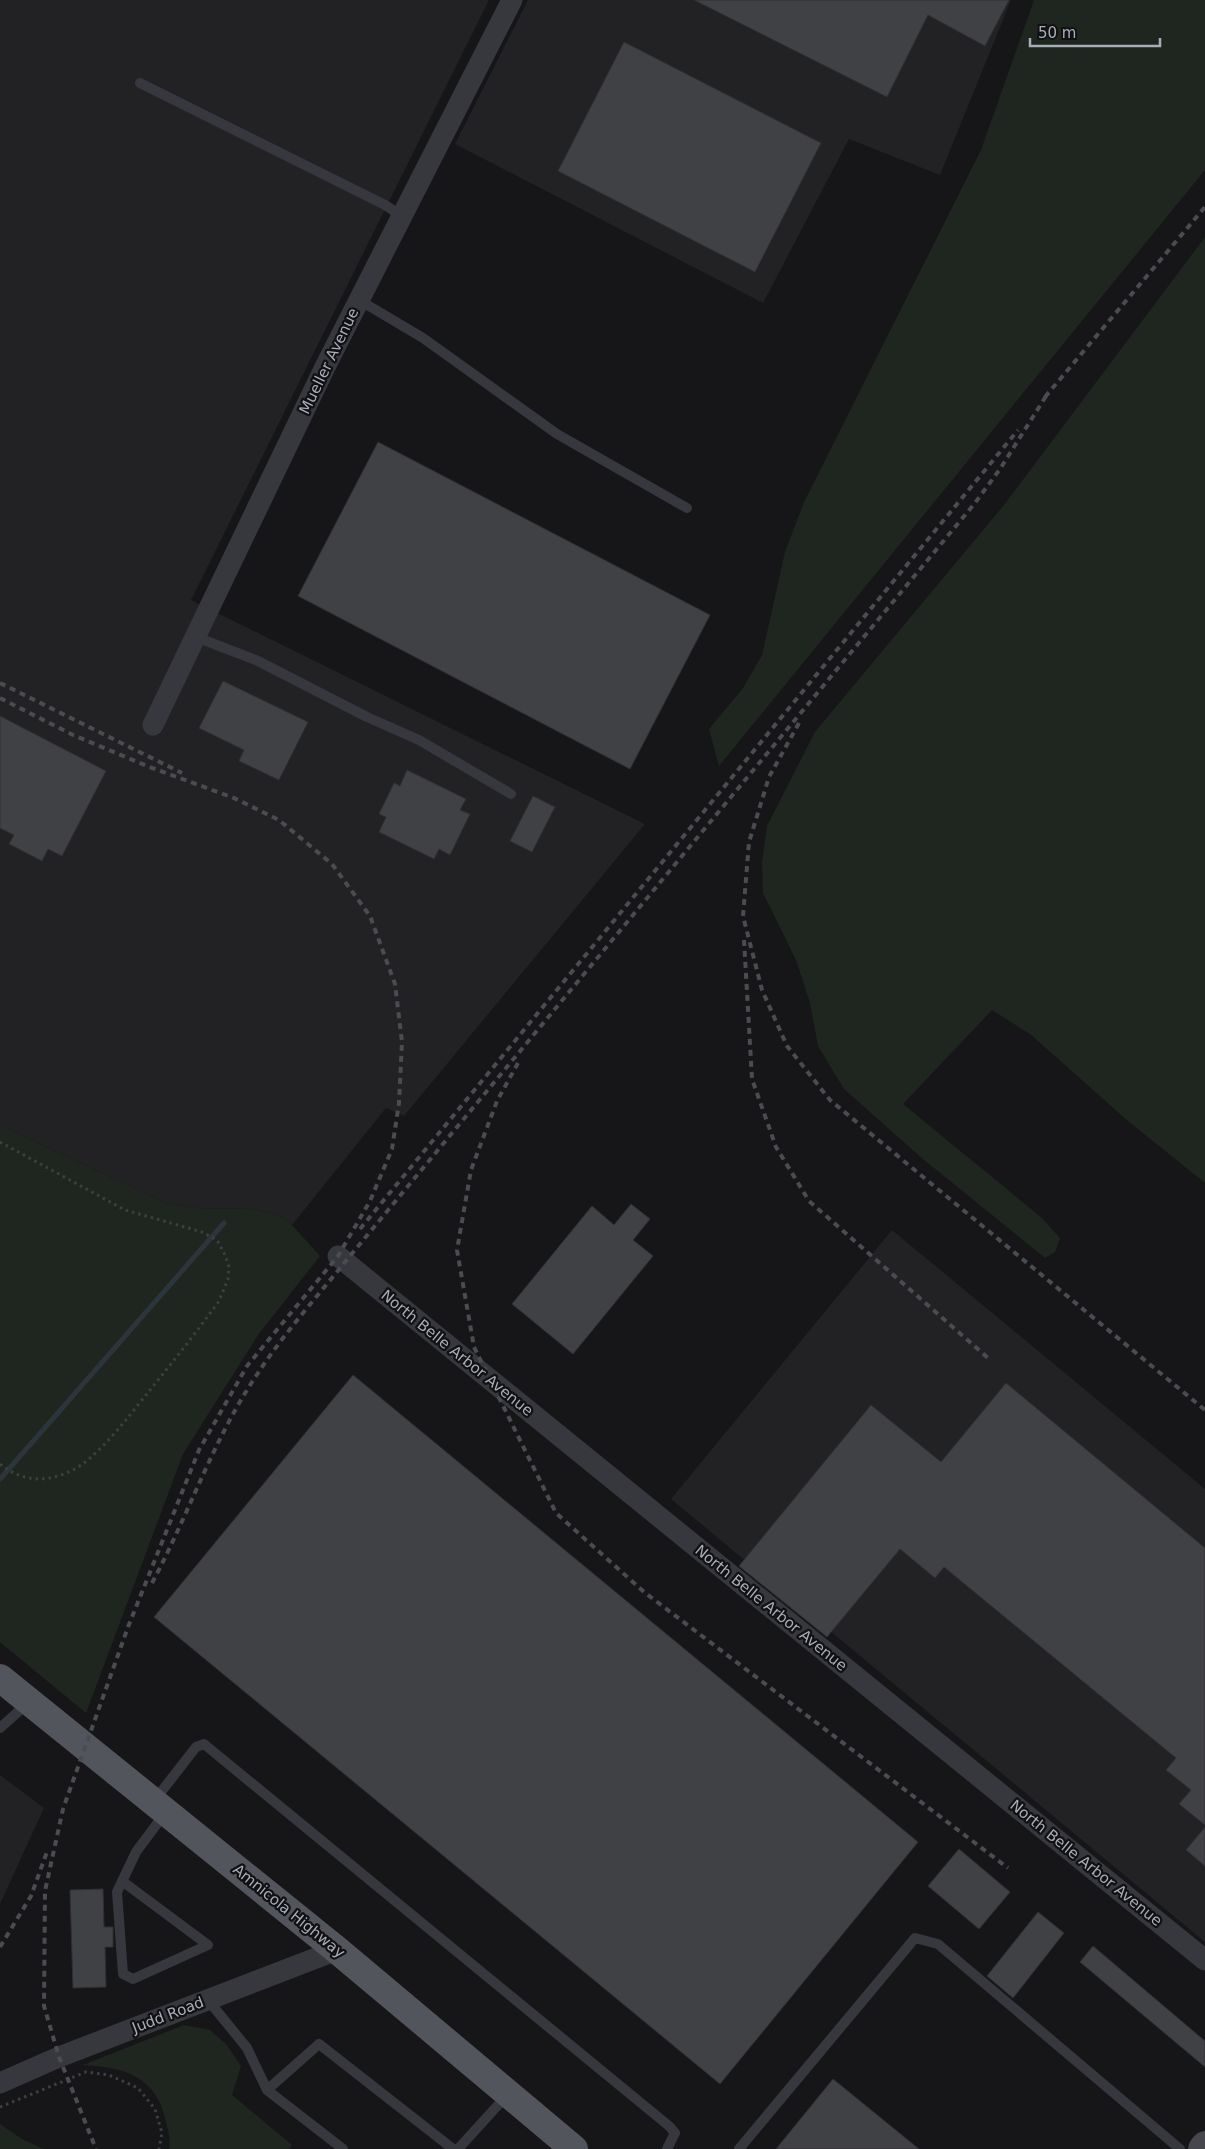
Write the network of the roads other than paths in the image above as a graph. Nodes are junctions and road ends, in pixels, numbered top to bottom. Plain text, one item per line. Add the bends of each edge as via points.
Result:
1 (512, 0) edge
2 (140, 83) dead end
3 (402, 216) junction
4 (359, 300) junction
5 (687, 508) dead end
6 (196, 637) junction
7 (153, 725) dead end
8 (511, 794) dead end
9 (338, 1256) dead end
10 (0, 1678) edge
11 (30, 1702) junction
12 (0, 1728) edge
13 (160, 1807) junction
14 (122, 1881) junction
15 (337, 1950) junction
16 (1205, 1960) edge
17 (208, 2000) junction
18 (0, 2083) edge
19 (267, 2090) junction
20 (508, 2094) junction
21 (1205, 2145) edge
22 (343, 2149) edge
23 (453, 2149) edge
24 (458, 2149) edge
25 (574, 2149) edge
26 (667, 2149) edge
27 (739, 2149) edge
28 (1180, 2149) edge
29 (1202, 2149) edge

1 - 3 street, Mueller Avenue
2 - 3 lane
3 - 4 street, Mueller Avenue
4 - 5 lane via 423,338 557,434
4 - 6 street, Mueller Avenue
6 - 7 street, Mueller Avenue
6 - 8 lane via 258,661 419,740
9 - 16 street, North Belle Arbor Avenue
10 - 11 main road, Amnicola Highway
11 - 12 lane
11 - 13 main road, Amnicola Highway
13 - 14 lane
13 - 15 main road, Amnicola Highway
13 - 26 lane via 196,1747 204,1744 670,2126 675,2133
14 - 14 lane via 117,1892 123,1974 133,1979 208,1945
15 - 17 street, Judd Road
15 - 20 main road, Amnicola Highway
17 - 18 street, Judd Road
17 - 19 lane via 247,2048
19 - 22 lane
19 - 23 lane via 319,2044
20 - 24 lane
20 - 25 main road, Amnicola Highway
21 - 29 street
27 - 28 lane via 915,1938 938,1944

